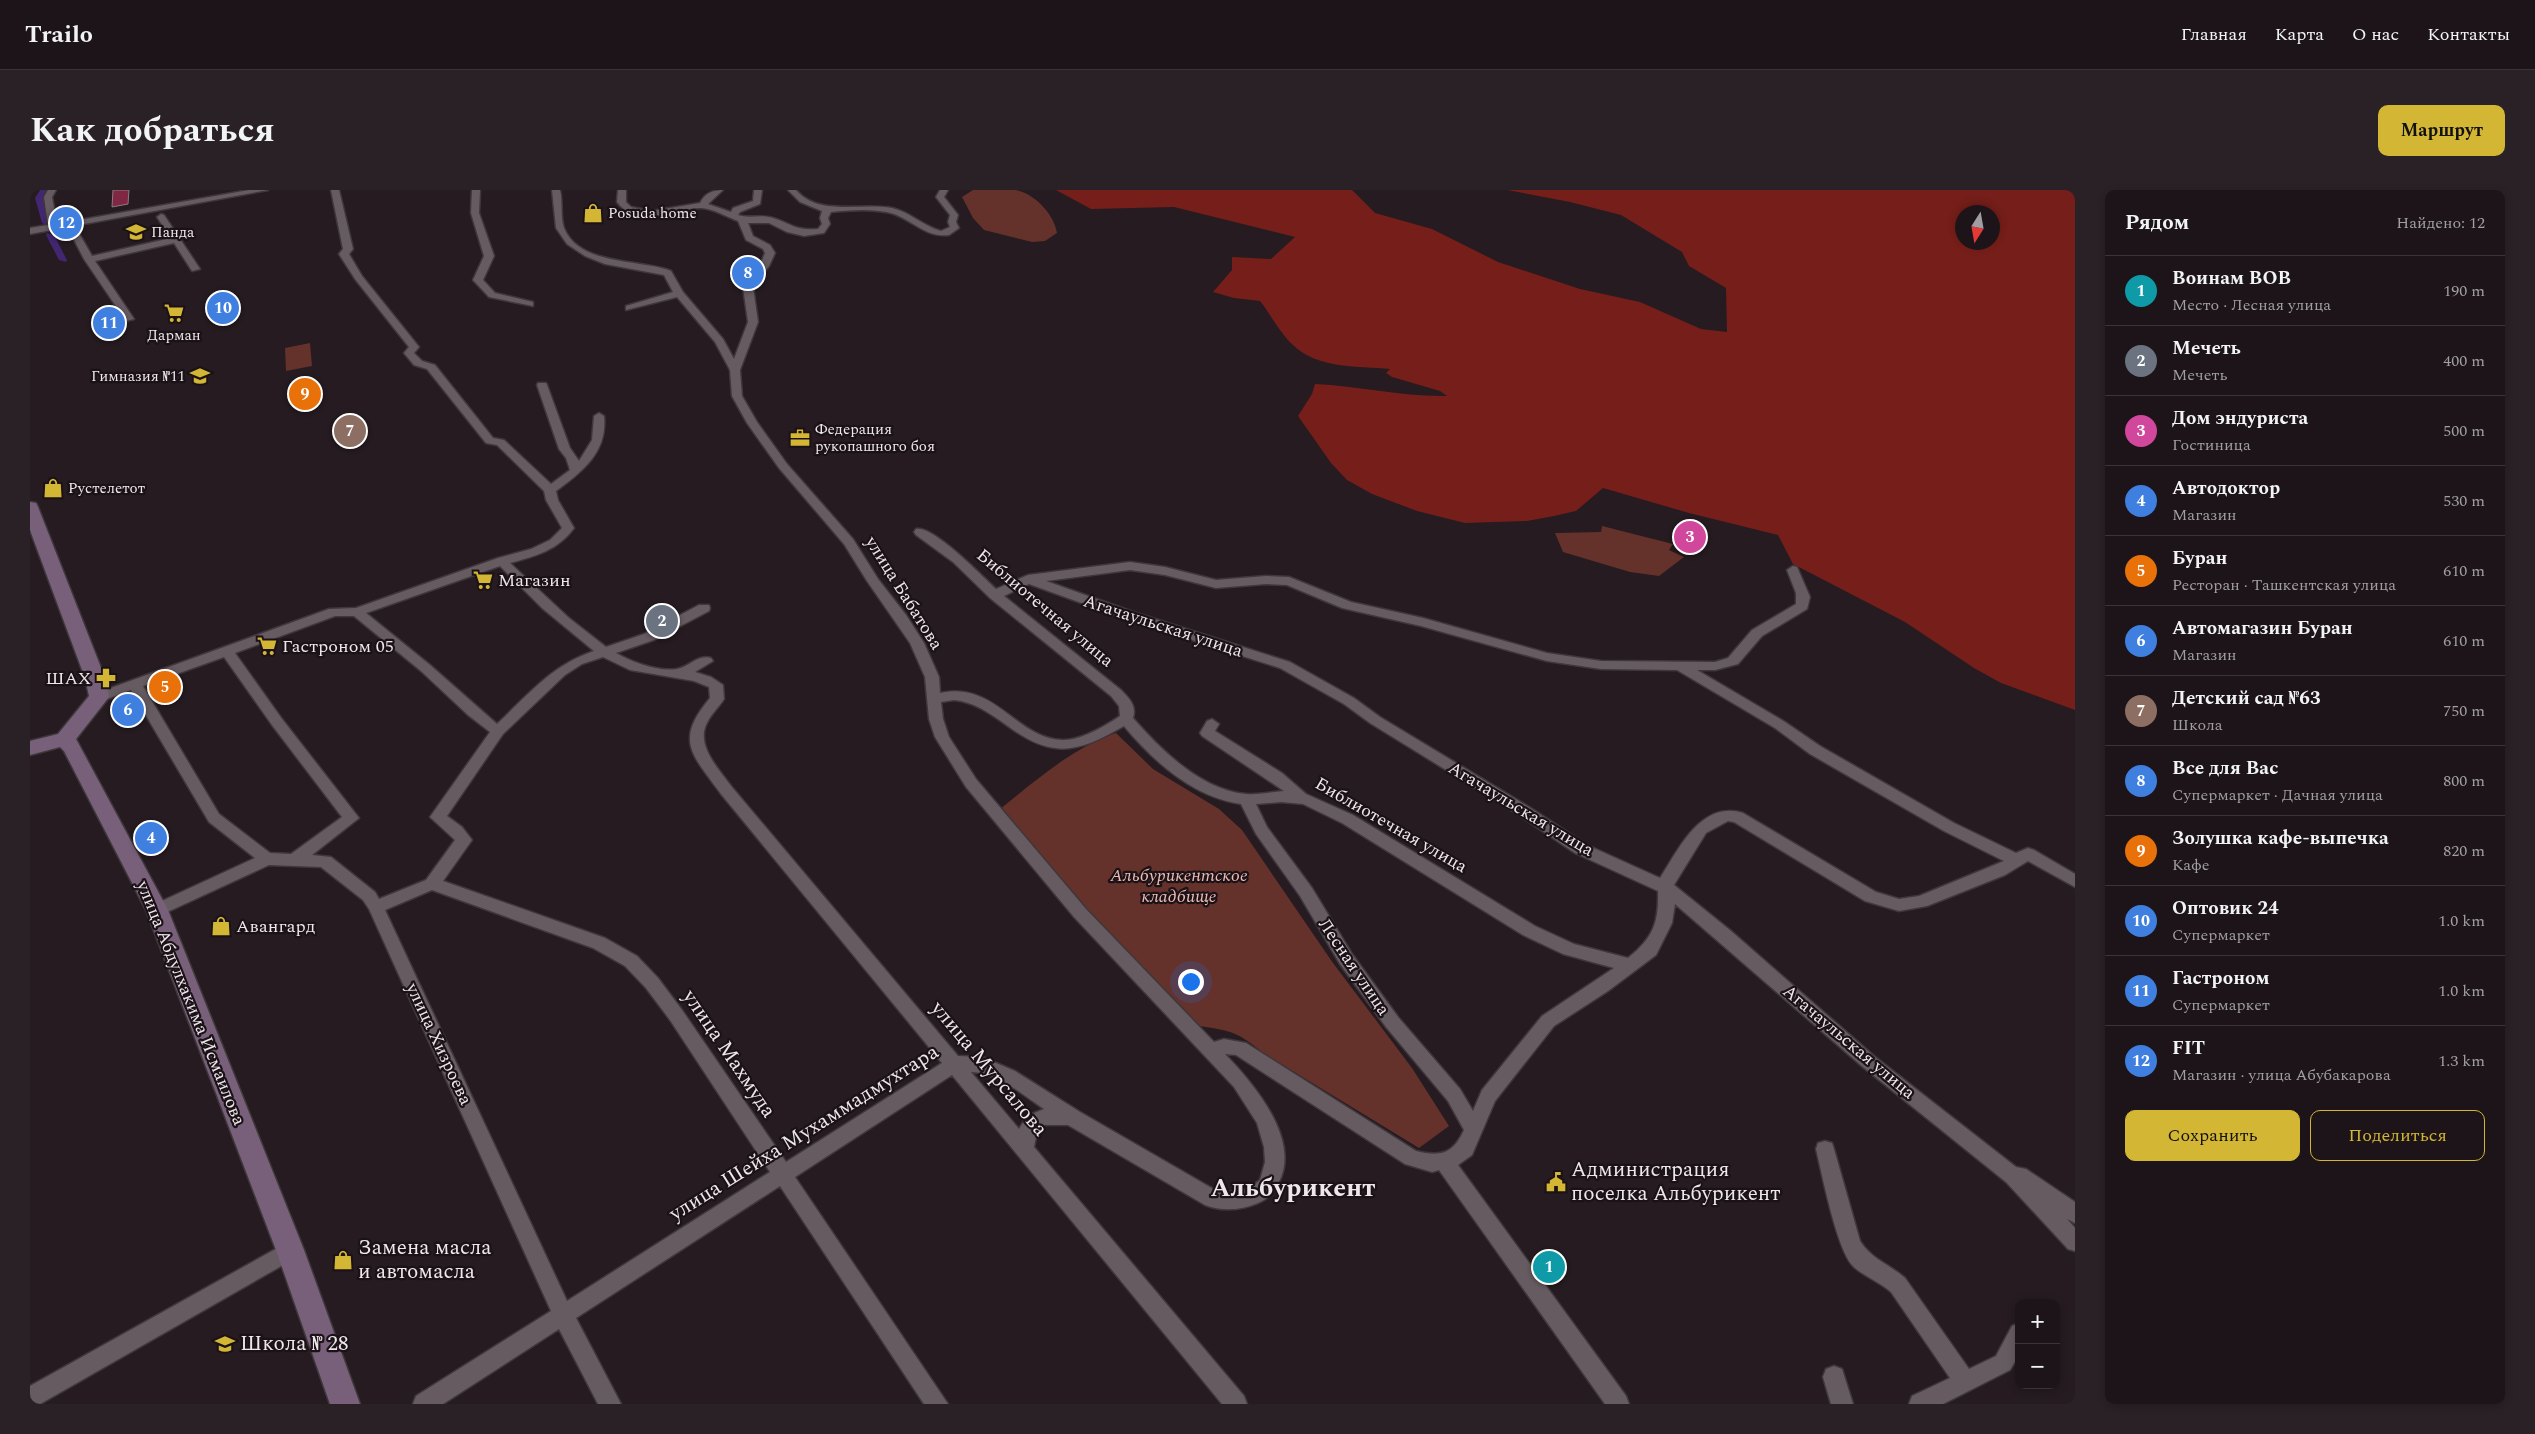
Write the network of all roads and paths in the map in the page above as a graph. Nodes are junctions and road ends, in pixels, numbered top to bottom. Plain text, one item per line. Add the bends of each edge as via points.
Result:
1 (52, 190) edge
2 (264, 190) edge
3 (335, 190) edge
4 (476, 190) edge
5 (556, 190) edge
6 (622, 190) edge
7 (719, 190) edge
8 (758, 190) edge
9 (792, 190) edge
10 (944, 190) edge
11 (703, 205) junction
12 (211, 209) dead end
13 (827, 210) junction
14 (734, 214) junction
15 (161, 217) junction
16 (742, 221) junction
17 (53, 227) junction
18 (73, 230) junction
19 (30, 231) edge
20 (176, 240) junction
21 (89, 259) junction
22 (194, 269) dead end
23 (679, 293) junction
24 (530, 304) dead end
25 (629, 308) dead end
26 (129, 319) dead end
27 (735, 370) junction
28 (542, 385) dead end
29 (599, 416) dead end
30 (576, 471) junction
31 (550, 490) junction
32 (30, 507) edge
33 (920, 532) dead end
34 (502, 561) junction
35 (1793, 570) dead end
36 (1028, 580) junction
37 (995, 595) junction
38 (704, 608) dead end
39 (357, 612) junction
40 (227, 652) junction
41 (606, 653) junction
42 (706, 661) dead end
43 (1680, 666) junction
44 (681, 673) junction
45 (135, 685) junction
46 (100, 697) junction
47 (935, 699) junction
48 (1126, 719) junction
49 (1212, 724) dead end
50 (498, 731) junction
51 (65, 739) junction
52 (30, 748) edge
53 (1300, 796) junction
54 (1246, 799) junction
55 (267, 859) junction
56 (294, 860) junction
57 (2016, 860) junction
58 (2072, 874) edge
59 (432, 884) junction
60 (1665, 887) junction
61 (376, 907) junction
62 (157, 910) junction
63 (1630, 965) junction
64 (1212, 1051) junction
65 (955, 1064) junction
66 (1073, 1118) junction
67 (1472, 1127) junction
68 (1025, 1147) junction
69 (1825, 1149) dead end
70 (1982, 1152) junction
71 (1446, 1162) junction
72 (783, 1174) junction
73 (2075, 1214) edge
74 (2075, 1242) edge
75 (290, 1250) junction
76 (563, 1315) junction
77 (2015, 1340) edge
78 (1834, 1377) dead end
79 (1965, 1382) junction
80 (30, 1398) edge
81 (345, 1404) edge
82 (424, 1404) edge
83 (610, 1404) edge
84 (937, 1404) edge
85 (1236, 1404) edge
86 (1618, 1404) edge
87 (1842, 1404) edge
88 (1920, 1404) edge

1 - 17 street via 48,197
2 - 17 street
3 - 31 street via 348,249 344,254 414,347 409,353 418,363 431,367 490,441 500,442
4 - 24 street via 475,213 489,256 478,280 492,295
5 - 23 street, улица Бабатова via 559,227 568,240 608,262 663,271 670,276
6 - 11 street via 622,204 633,213 666,212
7 - 11 street
8 - 14 street via 757,202 736,210
9 - 13 street via 805,202
10 - 13 street via 940,197 954,215 952,222 956,228 944,234 924,228 894,211 851,207
11 - 14 street
12 - 15 street
13 - 16 street via 826,224 821,231 804,233 790,230 770,220
14 - 16 street
15 - 18 street
15 - 20 street
16 - 27 street via 749,238 768,247 770,253 748,287 753,322
17 - 19 street
18 - 19 street
18 - 21 street
20 - 21 street
20 - 22 street
21 - 26 street
23 - 25 street
23 - 27 street, улица Бабатова via 719,341
27 - 47 street, улица Бабатова via 737,396 752,423 783,466 849,542 917,643 932,677
28 - 30 street
29 - 30 street via 602,431 595,448
30 - 31 street
31 - 34 street via 568,528 547,546
32 - 46 main road
33 - 37 street, Библиотечная улица via 957,559
34 - 39 street
34 - 41 street via 523,584
35 - 43 street, Агачаульская улица via 1804,595 1802,606 1757,633 1733,661 1716,666
36 - 37 street, Агачаульская улица
36 - 43 street, Агачаульская улица via 1130,566 1164,570 1216,584 1289,581 1347,606 1460,632 1547,657 1601,665
36 - 60 street, Агачаульская улица via 1119,613 1285,665 1349,701 1581,849
37 - 48 street, Библиотечная улица via 1116,693 1127,706
38 - 41 street via 649,637
39 - 40 street via 334,612
39 - 50 street via 434,675 464,706
40 - 45 street
40 - 56 street via 351,818
41 - 44 street via 635,668
41 - 50 street via 569,666
42 - 44 street
43 - 57 street via 1780,725 1815,750 1949,827
44 - 65 street, улица Мурсалова via 701,676 716,685 716,699 703,716 696,733 699,747 726,790
45 - 46 street
45 - 55 street via 214,818
46 - 51 main road
47 - 48 street via 958,694 969,696 1053,744 1073,744
47 - 64 street, улица Бабатова via 942,737 971,783 1080,913
48 - 54 street, Библиотечная улица via 1169,764 1212,789
49 - 53 street via 1207,733 1277,777
50 - 59 street via 438,817 464,840
51 - 52 main road
51 - 62 main road, улица Абдулхакима Исмаилова
53 - 54 street, Библиотечная улица
53 - 63 street, Библиотечная улица via 1363,829 1544,937 1581,953
54 - 67 street, Лесная улица via 1261,830 1306,892 1346,959 1392,1022 1454,1095
55 - 56 street, улица Хизроева
55 - 62 street, улица Хизроева
56 - 61 street, улица Хизроева via 325,861 369,896
57 - 58 street via 2024,855 2034,856
57 - 60 street via 1966,885 1921,902 1899,905 1872,897 1738,817 1726,815 1701,829 1671,871
59 - 61 street
59 - 72 street, улица Махмуда via 586,938 631,961 676,1015
60 - 63 street via 1667,909 1664,923 1650,950
60 - 70 street, Агачаульская улица via 1869,1062
61 - 76 street, улица Хизроева
62 - 75 main road, улица Абдулхакима Исмаилова
63 - 67 street via 1548,1021 1488,1096
64 - 66 street, улица Шейха Мухаммадмухтара via 1240,1081 1270,1131 1274,1164 1270,1182 1264,1191 1251,1199 1237,1202 1212,1199
64 - 71 street via 1224,1046 1240,1048 1412,1158 1422,1162
65 - 66 street, улица Шейха Мухаммадмухтара via 982,1065 1010,1076
65 - 68 street, улица Мурсалова
65 - 72 street, улица Шейха Мухаммадмухтара
66 - 68 street via 1054,1116 1034,1121 1025,1136
67 - 71 street via 1465,1148
68 - 85 street, улица Мурсалова
69 - 79 street via 1851,1244 1860,1260 1887,1274 1898,1285
70 - 73 street, Агачаульская улица via 2053,1196
70 - 74 street, Агачаульская улица via 2013,1176
71 - 86 street via 1462,1189
72 - 76 street, улица Шейха Мухаммадмухтара
72 - 84 street, улица Махмуда
75 - 80 street
75 - 81 main road, улица Абдулхакима Исмаилова
76 - 82 street, улица Шейха Мухаммадмухтара
76 - 83 street, улица Хизроева
77 - 79 street via 2003,1363
78 - 87 street
79 - 88 street

